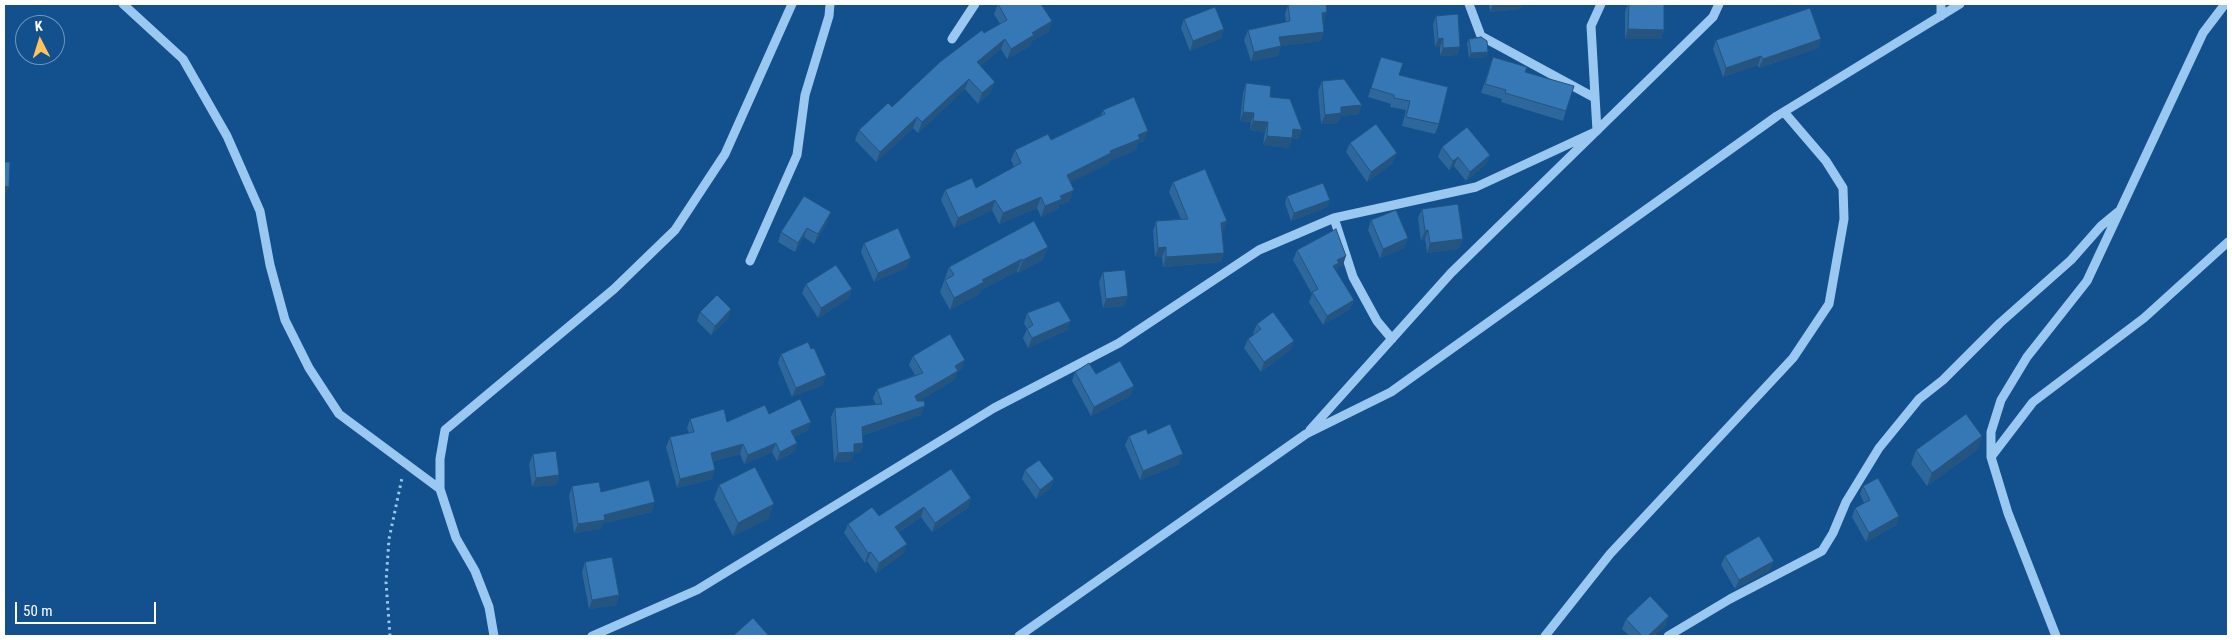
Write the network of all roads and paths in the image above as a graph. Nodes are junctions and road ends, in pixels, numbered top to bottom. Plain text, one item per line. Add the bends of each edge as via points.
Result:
1 (123, 4) edge
2 (792, 4) edge
3 (830, 4) edge
4 (975, 4) edge
5 (1469, 4) edge
6 (1601, 4) edge
7 (1719, 4) edge
8 (1941, 4) edge
9 (1960, 4) edge
10 (2225, 4) edge
11 (1940, 16) junction
12 (952, 39) dead end
13 (1595, 98) junction
14 (1784, 112) junction
15 (1597, 132) junction
16 (2120, 210) junction
17 (1334, 218) junction
18 (2228, 242) edge
19 (750, 261) dead end
20 (1392, 339) junction
21 (1306, 434) junction
22 (1991, 457) junction
23 (405, 463) junction
24 (440, 489) junction
25 (390, 636) edge
26 (494, 636) edge
27 (592, 636) edge
28 (1019, 636) edge
29 (1545, 636) edge
30 (1668, 636) edge
31 (2056, 636) edge

1 - 23 street via 183,59 227,136 260,211 285,320 309,368 339,414
2 - 24 street via 725,154 675,230 614,289 445,430 440,459
3 - 19 street via 805,95 797,155
4 - 12 street
5 - 13 street via 1481,36
6 - 13 street via 1591,26
7 - 15 street via 1713,17
8 - 11 street
9 - 11 street
10 - 16 street via 2203,33
11 - 14 street
13 - 15 street
14 - 21 street via 1391,392
14 - 29 street via 1826,161 1843,188 1844,219 1829,304 1793,358 1610,554
15 - 17 street via 1476,186
15 - 20 street via 1451,274
16 - 22 street via 2087,281 2027,357 2001,400 1991,432
16 - 30 street via 2071,260 1919,399 1879,448 1846,502 1822,551
17 - 20 street via 1353,277 1377,321
17 - 27 street via 1259,250 1119,343 994,408 697,590
18 - 22 street via 2144,318 2033,402
20 - 21 street
21 - 28 street
22 - 31 street via 2008,513
23 - 24 street
23 - 25 path via 389,539 386,582
24 - 26 street via 456,538 475,570 488,606

